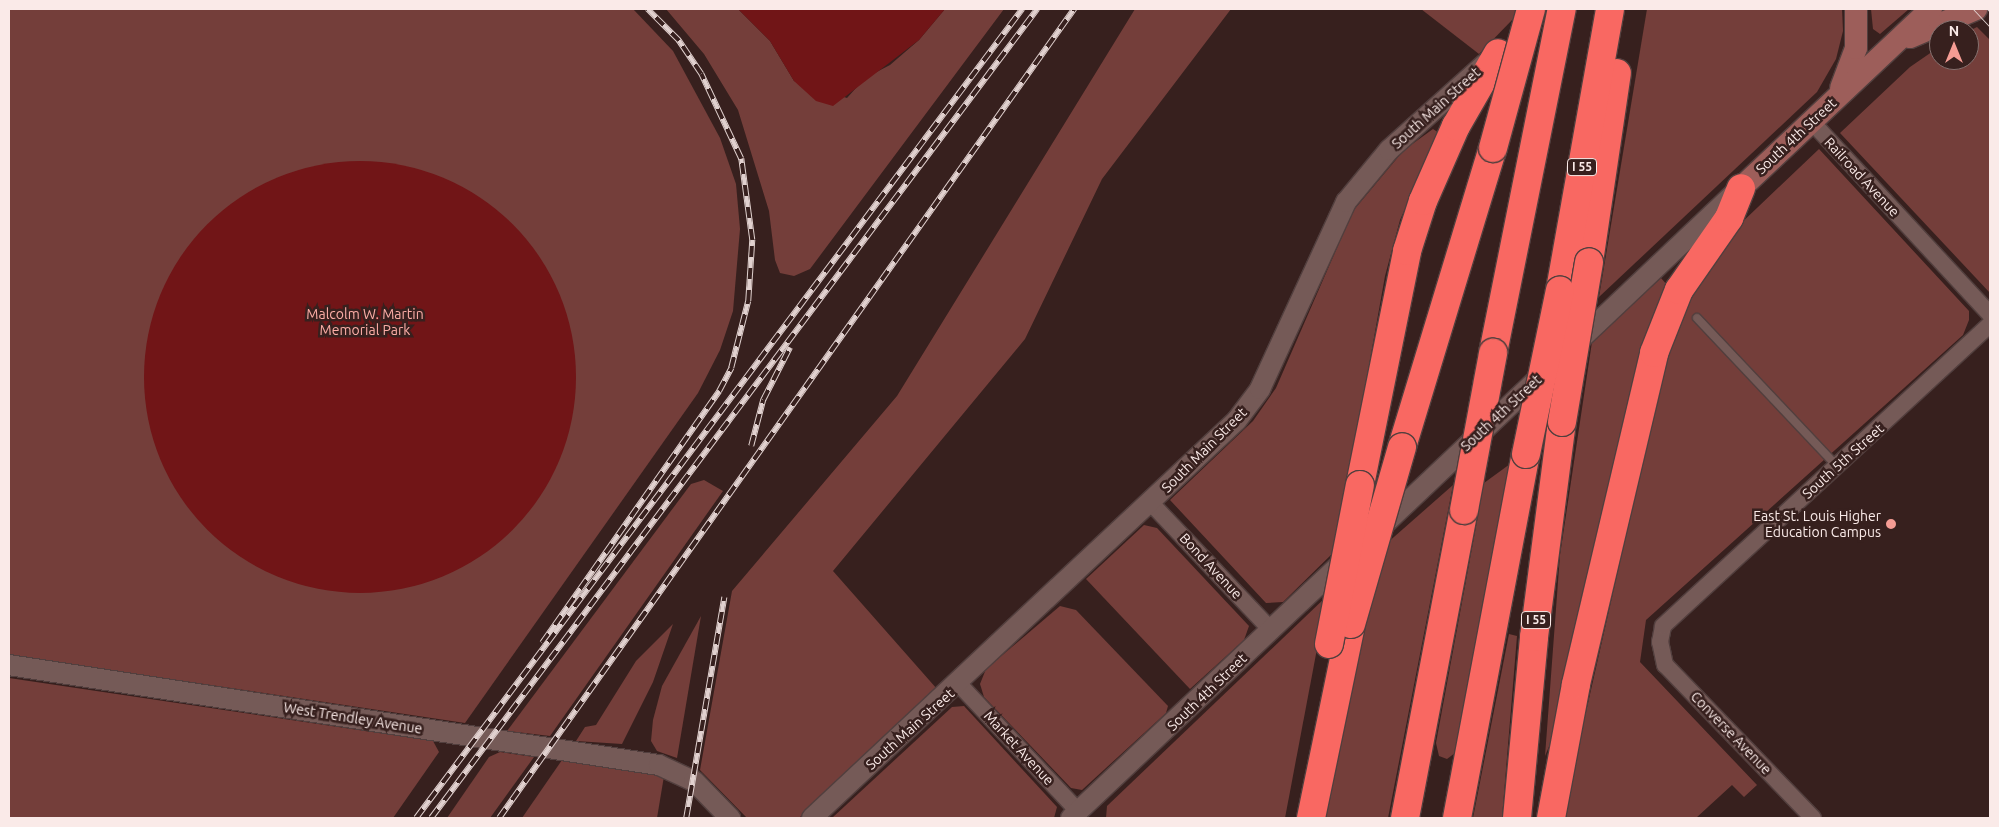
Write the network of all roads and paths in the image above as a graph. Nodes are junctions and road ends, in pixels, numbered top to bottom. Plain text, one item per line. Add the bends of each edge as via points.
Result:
1 (1531, 9) edge
2 (1546, 9) edge
3 (1562, 9) edge
4 (1856, 9) edge
5 (1931, 9) edge
6 (1976, 9) edge
7 (1621, 14) edge
8 (1893, 45) junction
9 (1498, 53) junction
10 (1834, 100) junction
11 (1811, 121) junction
12 (1742, 188) junction
13 (1990, 313) edge
14 (1696, 318) dead end
15 (1990, 324) edge
16 (1837, 466) junction
17 (1151, 503) junction
18 (1271, 630) junction
19 (1660, 642) joint
20 (9, 665) edge
21 (959, 684) junction
22 (1333, 696) junction
23 (1309, 814) edge
24 (1075, 815) edge
25 (730, 818) edge
26 (812, 818) edge
27 (1405, 818) edge
28 (1457, 818) edge
29 (1517, 818) edge
30 (1551, 818) edge
31 (1813, 818) edge

1 - 22 highway, bridge via 1493,148 1402,447
2 - 9 main road, South Main Street
3 - 27 highway, bridge
4 - 10 main road via 1852,62
5 - 8 main road, South 4th Street
6 - 8 main road
7 - 28 highway, I 55, bridge via 1603,45 1560,290
7 - 29 highway, I 55, bridge via 1589,262 1562,422 1534,637
8 - 10 main road, South 4th Street
9 - 17 street, South Main Street via 1389,150 1364,178 1326,241 1260,389 1237,420
9 - 22 highway, bridge via 1456,126 1422,200 1407,252 1329,644 1327,665
10 - 11 main road, South 4th Street
11 - 12 main road, South 4th Street
11 - 13 street, Railroad Avenue
12 - 18 street, South 4th Street
12 - 30 highway via 1729,218 1679,290 1654,353 1576,684
14 - 16 lane
15 - 16 street, South 5th Street
16 - 19 street, South 5th Street via 1663,626
17 - 18 street, Bond Avenue
17 - 21 street, South Main Street
18 - 24 street, South 4th Street
19 - 31 street, Converse Avenue via 1665,665
20 - 25 street, West Trendley Avenue via 659,764 694,781
21 - 24 street, Market Avenue
21 - 26 street, South Main Street
22 - 23 highway

